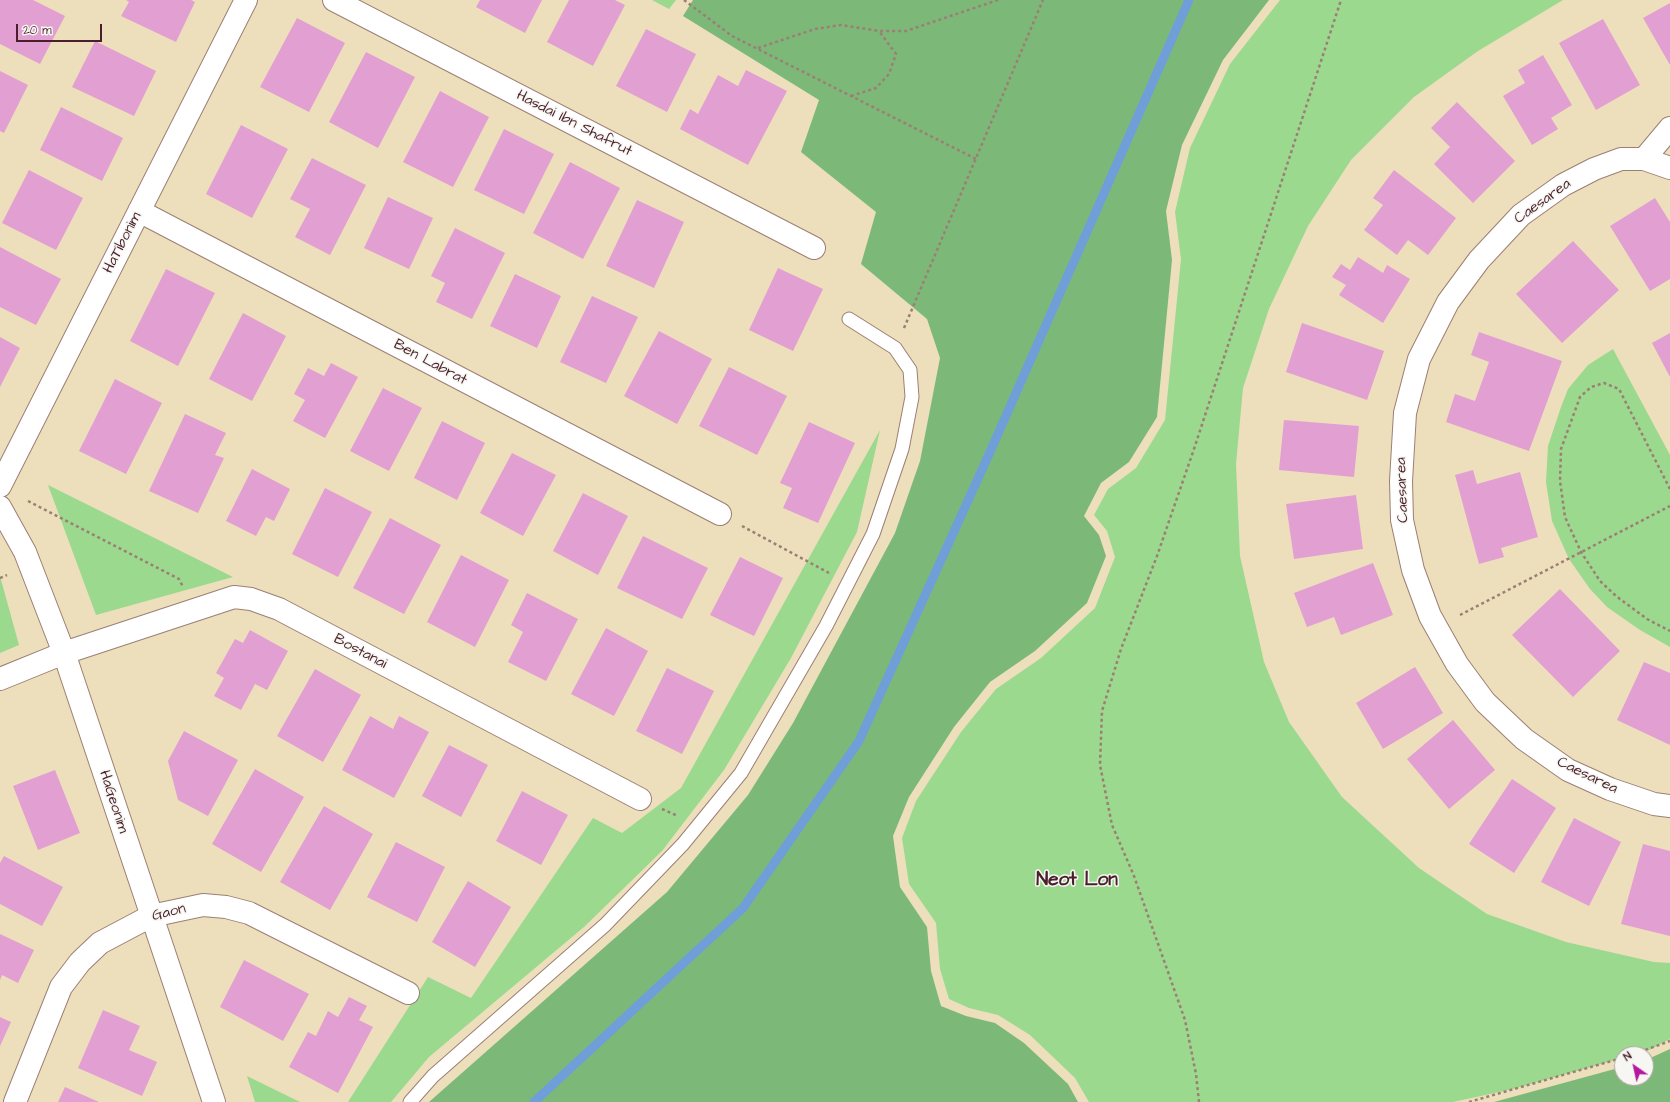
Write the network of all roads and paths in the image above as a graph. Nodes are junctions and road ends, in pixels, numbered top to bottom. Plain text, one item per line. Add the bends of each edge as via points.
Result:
1 (246, 0) edge
2 (334, 0) edge
3 (684, 0) edge
4 (998, 0) edge
5 (1043, 0) edge
6 (1341, 0) edge
7 (879, 31) junction
8 (758, 48) junction
9 (851, 96) junction
10 (1670, 128) edge
11 (976, 159) junction
12 (1644, 159) junction
13 (1670, 168) edge
14 (139, 211) junction
15 (814, 248) dead end
16 (849, 319) dead end
17 (895, 348) junction
18 (0, 486) edge
19 (1670, 489) edge
20 (21, 497) dead end
21 (1670, 506) edge
22 (0, 507) edge
23 (720, 514) joint
24 (1581, 552) junction
25 (848, 583) junction
26 (195, 610) junction
27 (1436, 628) junction
28 (1670, 631) edge
29 (64, 653) junction
30 (0, 679) edge
31 (640, 799) joint
32 (1670, 806) edge
33 (698, 825) junction
34 (151, 916) junction
35 (408, 993) dead end
36 (1670, 1041) edge
37 (1654, 1047) edge
38 (1614, 1060) edge
39 (15, 1102) edge
40 (214, 1102) edge
41 (410, 1102) edge
42 (1199, 1102) edge
43 (1469, 1102) edge

1 - 14 street, HaTibonim
2 - 15 street, Hasdai Ibn Shafrut
3 - 8 path via 732,36
4 - 7 path via 906,31
5 - 11 path
6 - 42 path via 1194,449 1121,649 1102,712 1100,765 1112,826 1134,876 1185,1020
7 - 8 path via 841,25 815,29
7 - 9 path via 896,54 889,74 876,88
8 - 9 path
9 - 11 path
10 - 12 street
11 - 17 path
12 - 13 street, Caesarea
12 - 27 street, Caesarea via 1621,159 1594,169 1563,185 1521,215 1479,260 1448,302 1419,359 1405,413 1401,460 1402,520 1413,570
14 - 18 street, HaTibonim
14 - 23 street, Ben Labrat
16 - 17 lane
17 - 25 lane via 910,370 912,398 902,449 873,534
19 - 24 path via 1619,389 1604,383 1591,387 1580,397 1561,449 1560,482 1565,517
20 - 26 path via 179,579
21 - 24 path
22 - 29 street, HaGeonim via 25,552
23 - 25 path
24 - 27 path
24 - 28 path via 1600,581 1616,596 1647,619
25 - 33 lane via 741,773
26 - 29 street, Bostanai
26 - 31 street, Bostanai via 234,597 251,599 279,609
27 - 32 street, Caesarea via 1457,664 1485,702 1524,739 1568,770 1610,789 1654,804
29 - 30 street, Bostanai
29 - 34 street, HaGeonim
31 - 33 path
33 - 41 lane via 606,925 433,1076
34 - 35 street, Gaon via 203,905 249,913
34 - 39 street, Gaon via 100,943 80,962 61,987
34 - 40 street, HaGeonim
36 - 37 path
38 - 43 path

